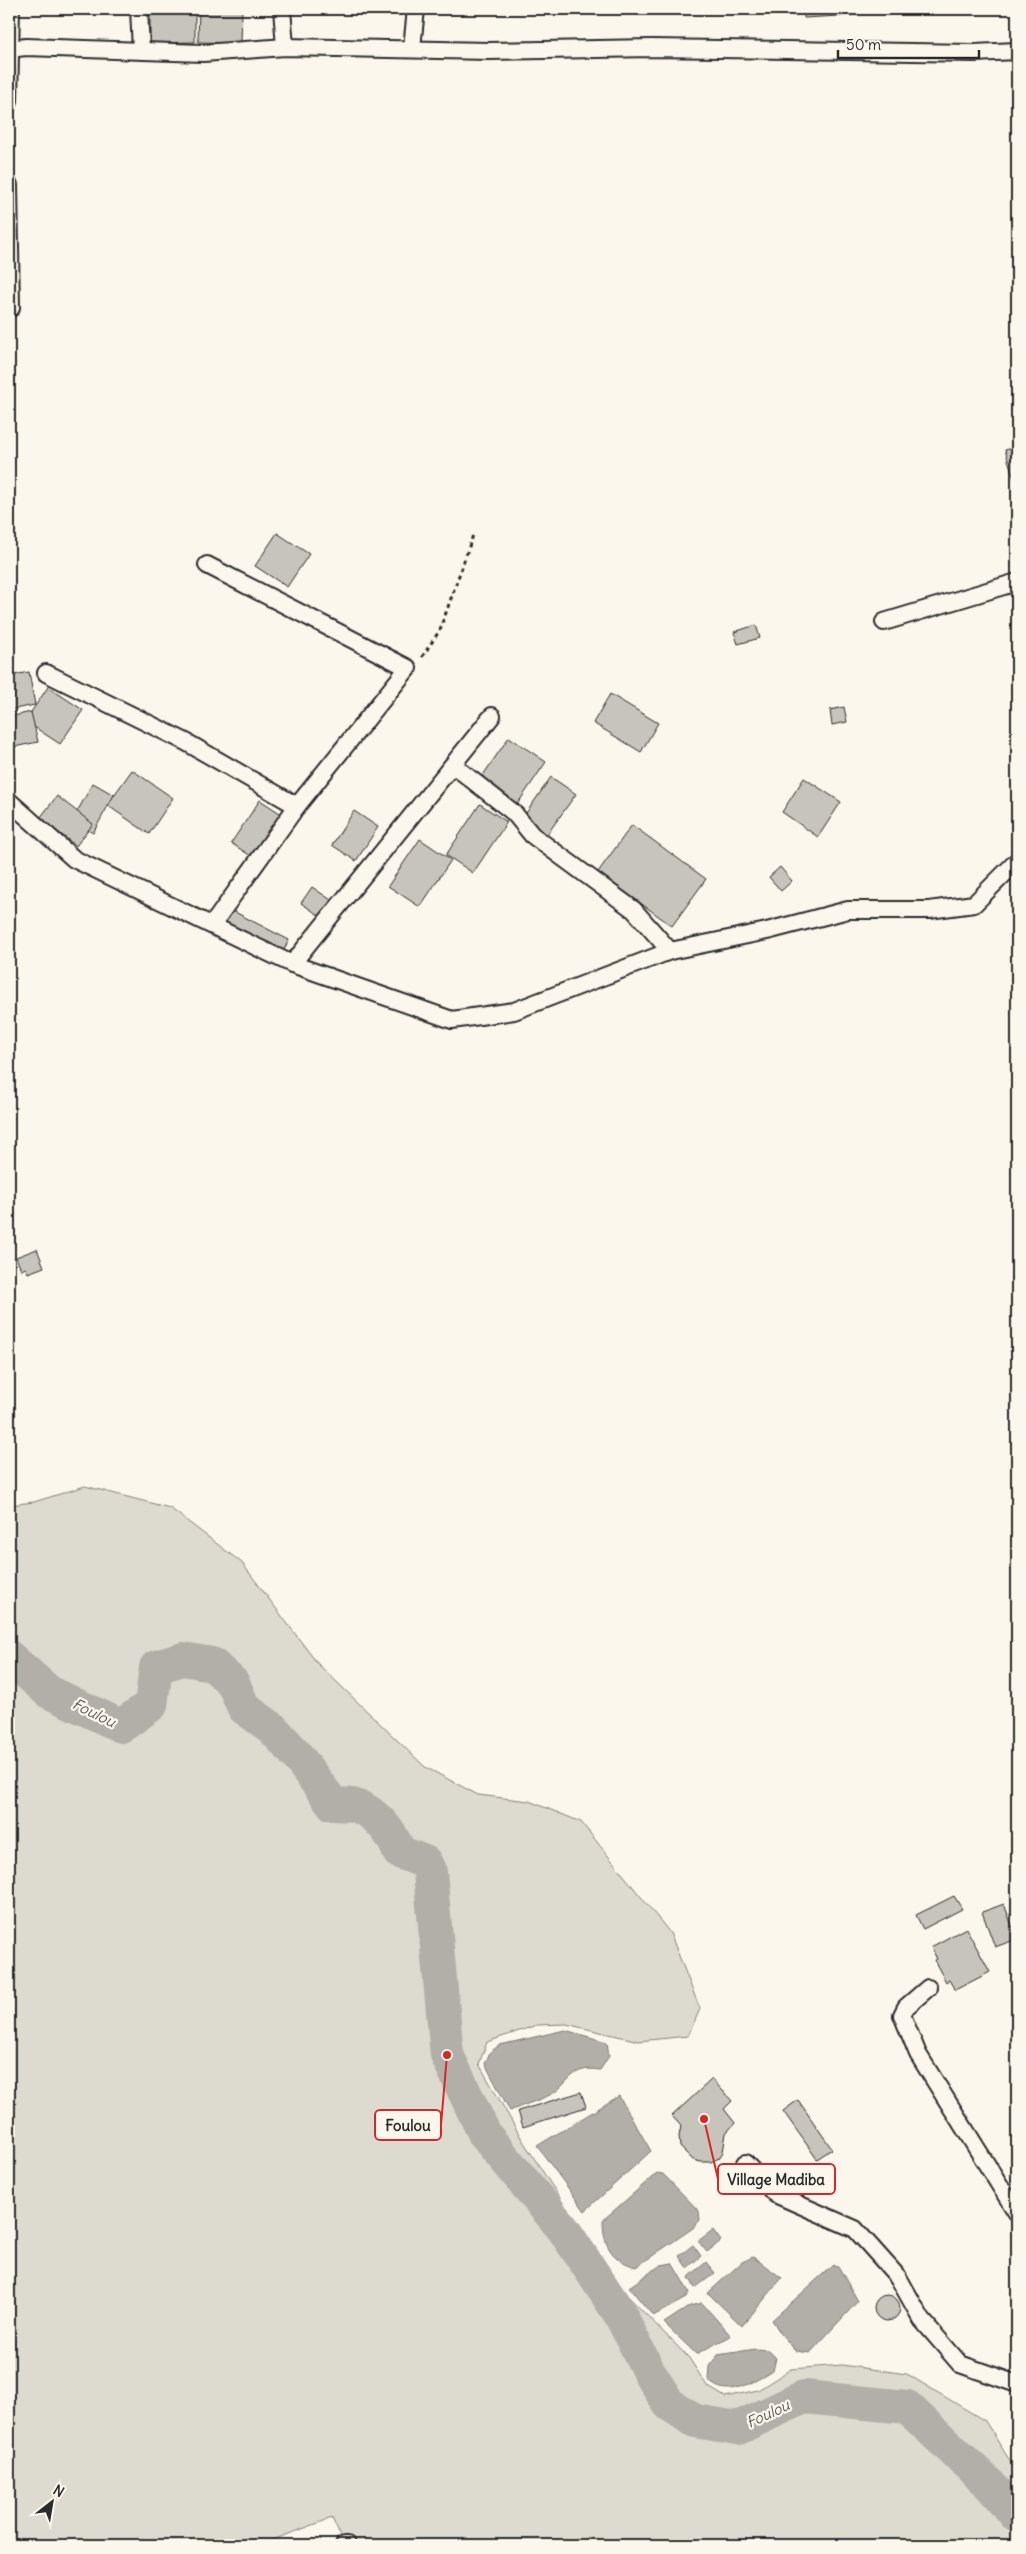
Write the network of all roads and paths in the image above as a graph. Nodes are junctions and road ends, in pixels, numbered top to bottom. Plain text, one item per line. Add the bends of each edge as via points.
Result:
1 (11, 9) edge
2 (139, 9) edge
3 (282, 9) edge
4 (416, 9) edge
5 (285, 47) junction
6 (412, 48) junction
7 (10, 49) edge
8 (141, 50) junction
9 (1017, 51) edge
10 (9, 101) edge
11 (9, 185) edge
12 (11, 308) dead end
13 (473, 535) dead end
14 (207, 565) dead end
15 (1017, 582) edge
16 (884, 622) dead end
17 (408, 668) junction
18 (46, 674) dead end
19 (492, 716) dead end
20 (453, 765) junction
21 (9, 801) edge
22 (297, 806) junction
23 (1017, 861) edge
24 (212, 925) junction
25 (670, 951) junction
26 (292, 964) junction
27 (928, 1988) dead end
28 (745, 2163) dead end
29 (1016, 2209) edge
30 (1017, 2384) edge

1 - 7 street
2 - 8 street
3 - 5 street
4 - 6 street
5 - 6 street
5 - 8 street via 203,52
6 - 9 street via 490,51 652,48
7 - 8 street
7 - 10 street
11 - 12 street
13 - 17 path via 440,630 425,654
14 - 17 street
15 - 16 street
17 - 22 street
18 - 22 street via 186,742
19 - 20 street
20 - 25 street via 514,814 532,835 634,910
20 - 26 street
21 - 24 street via 74,859
22 - 24 street
23 - 25 street via 974,904 929,910 848,910
24 - 26 street
25 - 26 street via 514,1010 452,1020
27 - 29 street via 906,2007 902,2015 905,2027 918,2054
28 - 30 street via 775,2194 855,2229 898,2276 922,2320 960,2364

